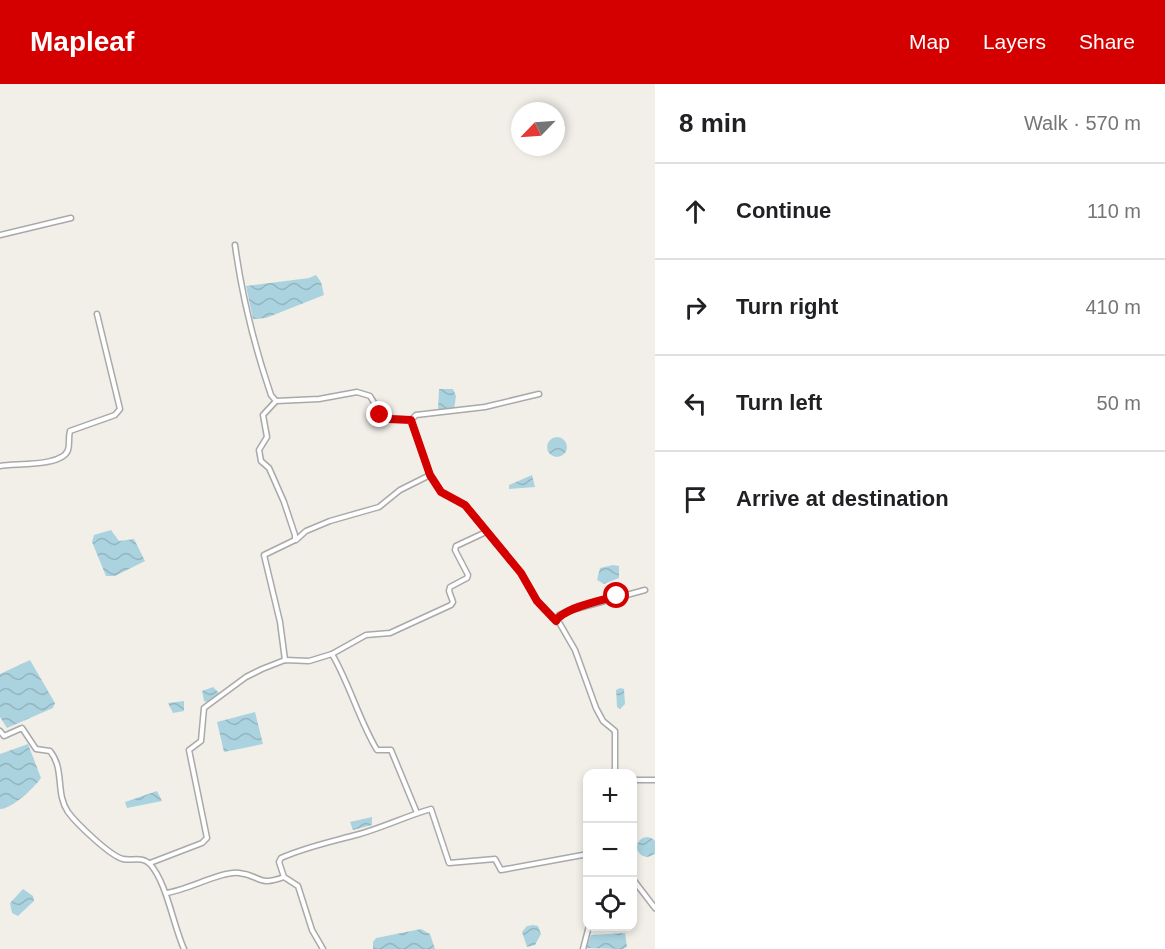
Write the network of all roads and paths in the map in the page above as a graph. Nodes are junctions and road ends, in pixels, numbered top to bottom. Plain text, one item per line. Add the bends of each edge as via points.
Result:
1 (71, 218) dead end
2 (0, 235) edge
3 (235, 245) dead end
4 (97, 314) dead end
5 (539, 394) dead end
6 (276, 401) junction
7 (411, 420) junction
8 (0, 466) edge
9 (430, 475) junction
10 (486, 532) junction
11 (295, 540) junction
12 (645, 590) dead end
13 (556, 621) junction
14 (332, 654) junction
15 (285, 660) junction
16 (0, 731) edge
17 (615, 769) edge
18 (637, 780) edge
19 (655, 780) edge
20 (417, 813) junction
21 (583, 856) edge
22 (150, 863) junction
23 (284, 878) junction
24 (637, 888) edge
25 (166, 893) junction
26 (655, 908) edge
27 (588, 931) edge
28 (184, 949) edge
29 (323, 949) edge
30 (583, 949) edge

1 - 2 street
3 - 6 street via 249,326
4 - 8 street via 120,409 115,416 70,431 64,456 51,462
5 - 7 street via 485,407 416,415
6 - 7 street via 357,392 370,396 380,415
6 - 11 street via 262,415 267,436 259,450 284,502
7 - 9 street
9 - 10 street via 441,492 465,505
9 - 11 street via 400,490 379,507 330,521
10 - 13 street
10 - 14 street via 456,546 468,574 450,586 451,605 390,633 366,635
11 - 15 street via 264,555
12 - 13 street via 567,611
13 - 17 street via 575,650 596,708 615,731
14 - 15 street via 295,663
14 - 20 street via 377,750 392,750
15 - 22 street via 246,677 204,708 201,741 189,750 207,838
16 - 22 street via 4,736 22,728 36,749 50,751 57,759 64,804 94,840 123,859
18 - 19 street
20 - 21 street via 431,809 449,863 495,859 501,870
20 - 23 street via 281,858
22 - 25 street
23 - 25 street via 267,882 240,873 226,874
23 - 29 street via 298,886 312,930
24 - 26 street
25 - 28 street
27 - 30 street

